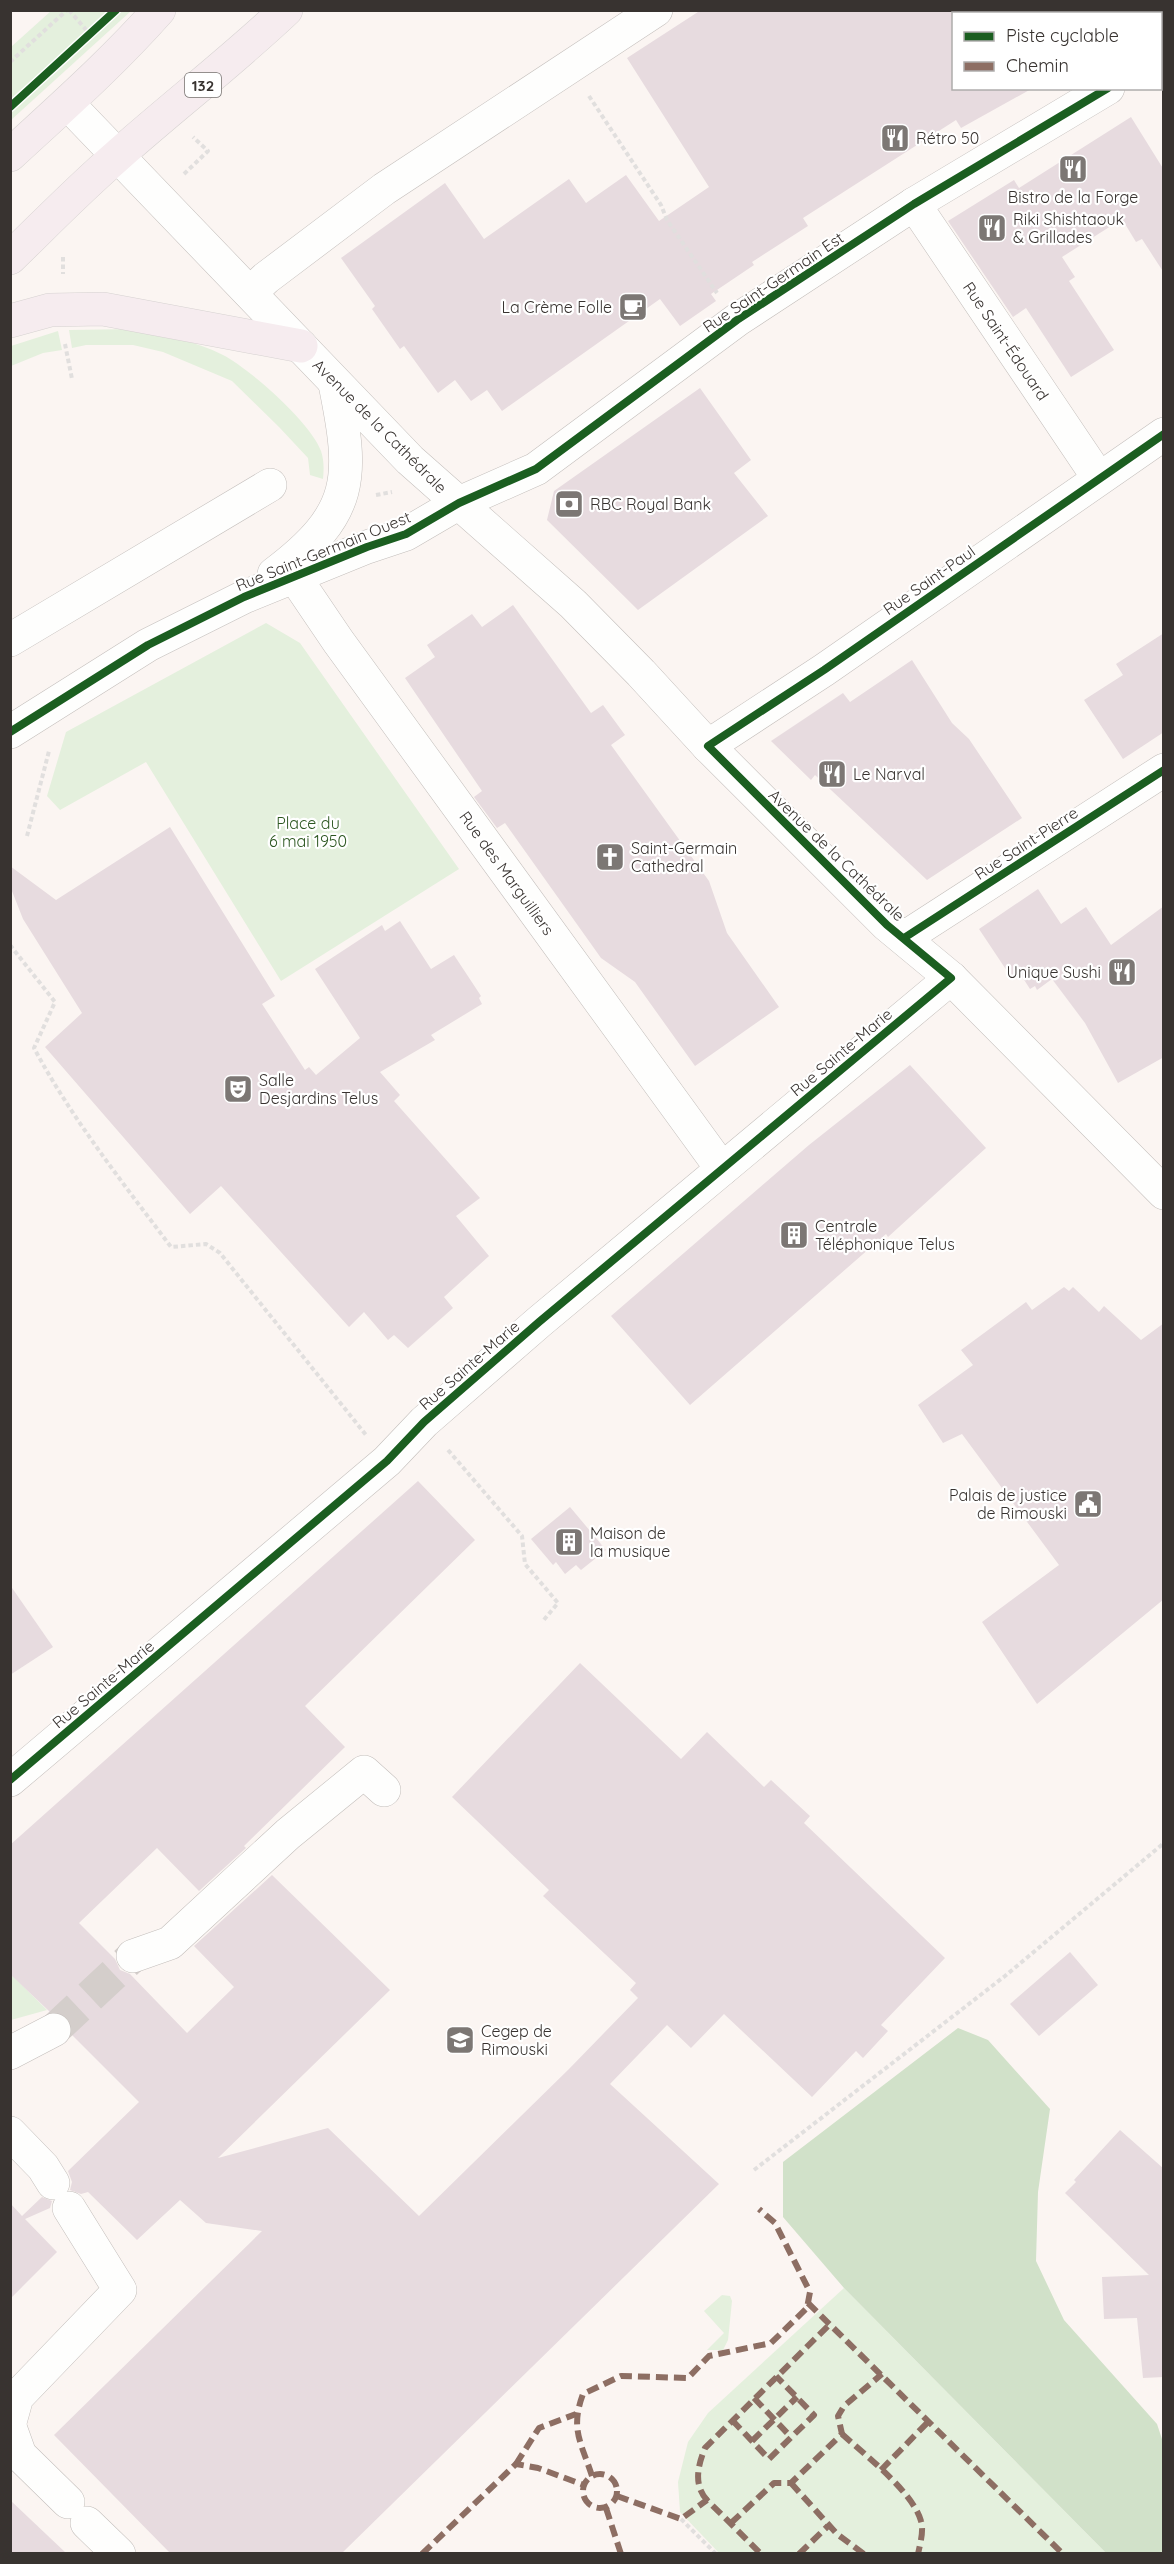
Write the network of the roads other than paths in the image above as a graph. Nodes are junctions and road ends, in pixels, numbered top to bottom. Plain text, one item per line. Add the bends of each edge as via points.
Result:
1 (159, 10) edge
2 (286, 10) edge
3 (656, 10) edge
4 (1105, 90) edge
5 (68, 104) junction
6 (10, 154) edge
7 (117, 156) junction
8 (914, 204) junction
9 (10, 258) edge
10 (250, 293) junction
11 (10, 321) edge
12 (301, 346) junction
13 (335, 384) junction
14 (1164, 434) edge
15 (1098, 477) junction
16 (270, 485) dead end
17 (459, 503) junction
18 (294, 576) junction
19 (244, 597) junction
20 (10, 640) edge
21 (11, 736) edge
22 (708, 746) junction
23 (1164, 770) edge
24 (904, 938) junction
25 (951, 978) junction
26 (722, 1169) junction
27 (1164, 1193) edge
28 (10, 1780) edge
29 (384, 1790) dead end
30 (133, 1956) tunnel mouth
31 (54, 2030) tunnel mouth
32 (10, 2053) edge
33 (10, 2133) edge
34 (10, 2425) edge
35 (118, 2553) edge

1 - 5 main road
2 - 7 main road, 132 via 239,55
3 - 10 street via 384,189
4 - 8 street, Rue Saint-Germain Est
5 - 6 main road
5 - 7 street, Avenue de la Cathédrale
7 - 9 main road, 132
7 - 10 street, Avenue de la Cathédrale
8 - 15 street, Rue Saint-Édouard
8 - 17 street, Rue Saint-Germain Est via 737,320 536,469
10 - 12 street, Avenue de la Cathédrale
11 - 12 main road via 50,310 103,309
12 - 13 street, Avenue de la Cathédrale
13 - 17 street, Avenue de la Cathédrale
13 - 19 street via 346,437 343,490 321,533
14 - 15 street, Rue Saint-Paul
15 - 22 street, Rue Saint-Paul via 824,670
16 - 20 street
17 - 18 street, Rue Saint-Germain Ouest via 406,534
17 - 22 street, Avenue de la Cathédrale via 573,604
18 - 19 street, Rue Saint-Germain Ouest
18 - 26 street, Rue des Marguilliers
19 - 21 street, Rue Saint-Germain Ouest via 148,645 40,712
22 - 24 street, Avenue de la Cathédrale
23 - 24 street, Rue Saint-Pierre
24 - 25 street, Avenue de la Cathédrale
25 - 26 street, Rue Sainte-Marie
25 - 27 street, Avenue de la Cathédrale
26 - 28 street, Rue Sainte-Marie via 424,1422 387,1461
29 - 30 street via 364,1772 288,1834 170,1943
31 - 32 street
33 - 34 street via 43,2167 120,2290 17,2397
34 - 35 street via 20,2455

